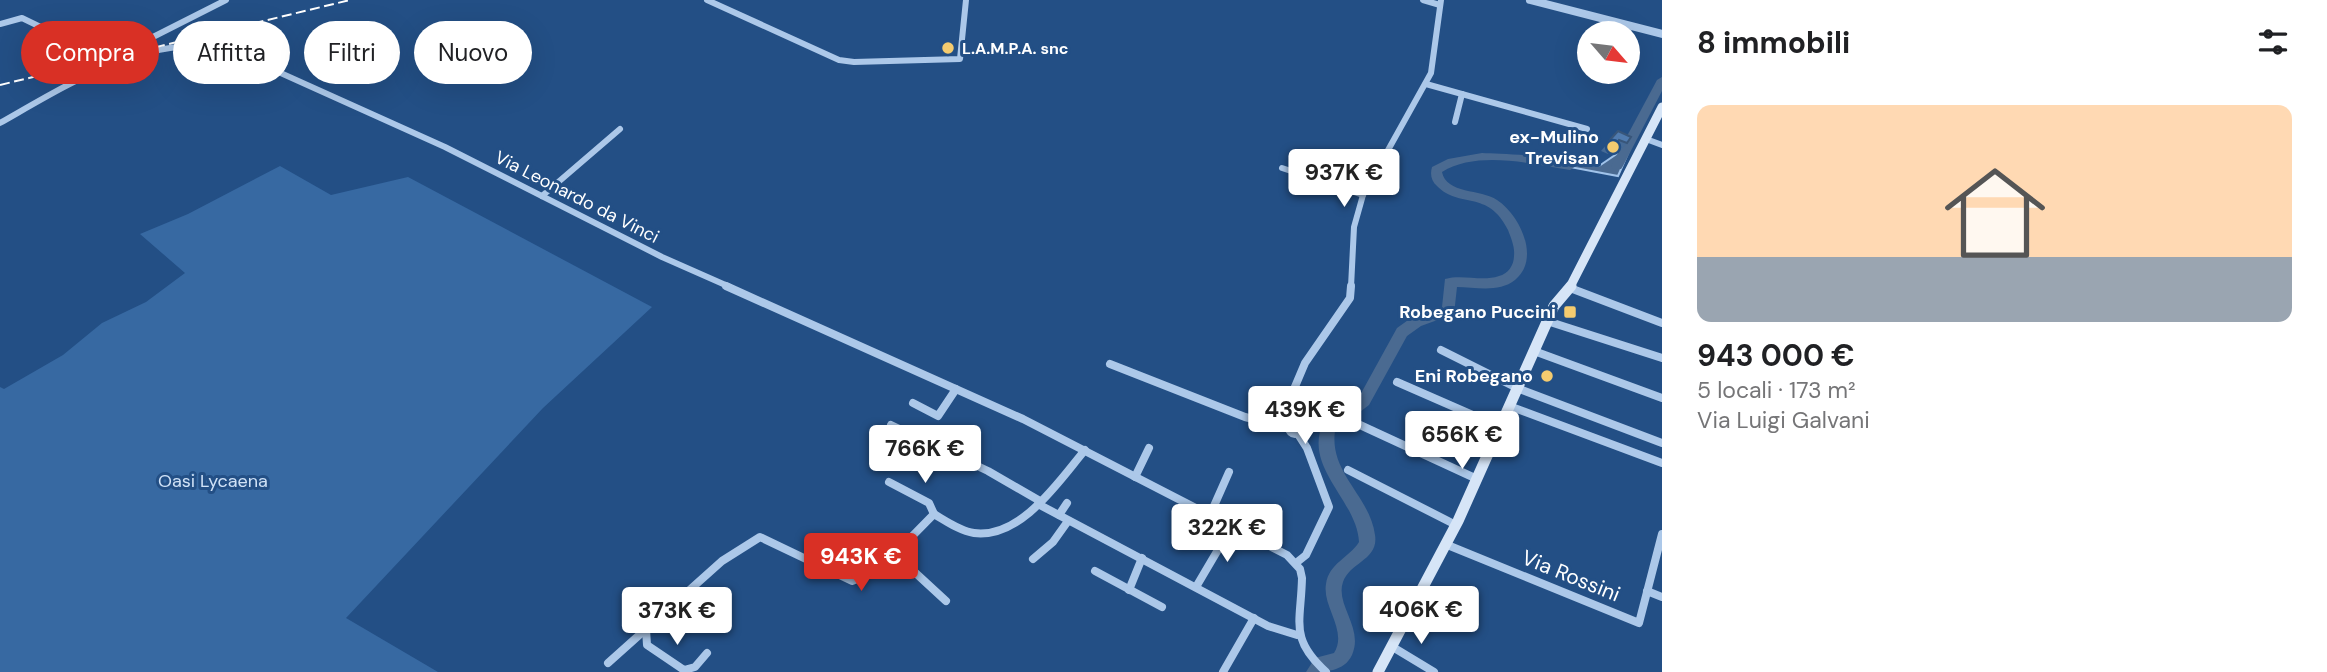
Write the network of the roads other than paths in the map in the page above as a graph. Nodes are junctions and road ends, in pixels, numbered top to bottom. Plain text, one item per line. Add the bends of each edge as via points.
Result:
1 (226, 0) edge
2 (707, 0) edge
3 (966, 0) edge
4 (1423, 0) edge
5 (1530, 0) edge
6 (1441, 2) edge
7 (28, 21) edge
8 (0, 24) edge
9 (159, 34) edge
10 (1662, 34) edge
11 (159, 52) edge
12 (70, 84) edge
13 (1426, 84) junction
14 (1462, 94) junction
15 (1662, 107) edge
16 (1455, 122) dead end
17 (0, 123) edge
18 (620, 129) dead end
19 (1587, 129) dead end
20 (1646, 139) junction
21 (1662, 145) edge
22 (1282, 167) dead end
23 (1363, 195) junction
24 (542, 196) junction
25 (1570, 288) junction
26 (1547, 321) junction
27 (1662, 323) edge
28 (1441, 350) dead end
29 (1534, 351) junction
30 (1662, 358) edge
31 (1110, 364) dead end
32 (1397, 382) dead end
33 (1517, 388) junction
34 (956, 389) junction
35 (1662, 398) edge
36 (913, 402) dead end
37 (1509, 406) junction
38 (891, 425) dead end
39 (1292, 425) junction
40 (1360, 425) dead end
41 (1500, 427) junction
42 (1662, 443) edge
43 (1149, 448) dead end
44 (1085, 450) junction
45 (1662, 463) edge
46 (1348, 470) dead end
47 (1229, 472) dead end
48 (1135, 477) junction
49 (1477, 479) junction
50 (889, 482) dead end
51 (1039, 503) junction
52 (1067, 503) dead end
53 (934, 514) junction
54 (1059, 515) junction
55 (1210, 515) junction
56 (1068, 521) junction
57 (1456, 525) junction
58 (1231, 526) junction
59 (1662, 534) edge
60 (1445, 544) junction
61 (895, 554) junction
62 (1142, 558) junction
63 (1033, 559) dead end
64 (1296, 563) junction
65 (1095, 571) dead end
66 (1196, 587) junction
67 (1129, 590) junction
68 (1647, 591) junction
69 (1662, 597) edge
70 (946, 601) dead end
71 (1162, 607) dead end
72 (1254, 618) junction
73 (646, 629) junction
74 (1297, 635) junction
75 (1391, 646) junction
76 (707, 653) dead end
77 (608, 663) dead end
78 (1223, 672) edge
79 (1326, 672) edge
80 (1378, 672) edge
81 (1434, 672) edge

1 - 9 street
2 - 3 street via 844,62 960,59
4 - 6 street
5 - 10 street
6 - 13 street
7 - 8 street via 22,18
11 - 24 street, Via Leonardo da Vinci via 187,45 216,45
12 - 17 street, Via Leonardo da Vinci
13 - 14 street
13 - 23 street
14 - 16 street
14 - 19 street
15 - 20 main road
18 - 24 street
20 - 21 street
20 - 25 main road
22 - 23 street
23 - 39 street via 1354,227 1350,298 1305,363 1294,389
24 - 34 street, Via Leonardo da Vinci via 662,257
25 - 26 main road
25 - 27 street
26 - 29 main road
26 - 30 street
28 - 33 street
29 - 33 main road
29 - 35 street
31 - 39 street via 1245,417
32 - 41 street
33 - 37 main road
33 - 42 street
34 - 36 street via 938,416
34 - 44 street, Via Leonardo da Vinci
37 - 41 main road
37 - 45 street
38 - 51 street via 988,471
39 - 64 street via 1301,428 1298,434 1329,507 1306,555
40 - 49 street
41 - 49 main road
43 - 48 street
44 - 48 street, Via Leonardo da Vinci
44 - 51 street
46 - 57 street
47 - 55 street
48 - 55 street, Via Leonardo da Vinci
49 - 57 main road
50 - 53 street via 929,503
51 - 53 street via 1000,533 973,533
51 - 54 street
52 - 54 street
53 - 61 street
54 - 56 street
55 - 58 street, Via Leonardo da Vinci
56 - 62 street
56 - 63 street
57 - 60 main road
58 - 64 street, Via Leonardo da Vinci
58 - 66 street
59 - 68 street
60 - 68 street, Via Rossini via 1639,623
60 - 75 main road
61 - 70 street
61 - 73 street via 878,571 852,581 760,537 722,561
62 - 66 street
62 - 67 street
64 - 74 street via 1302,588
65 - 67 street
66 - 72 street
67 - 71 street
68 - 69 street, Via Rossini
72 - 74 street
72 - 78 street
73 - 76 street via 647,645 684,670 695,667
73 - 77 street
74 - 79 street
75 - 80 main road
75 - 81 street

